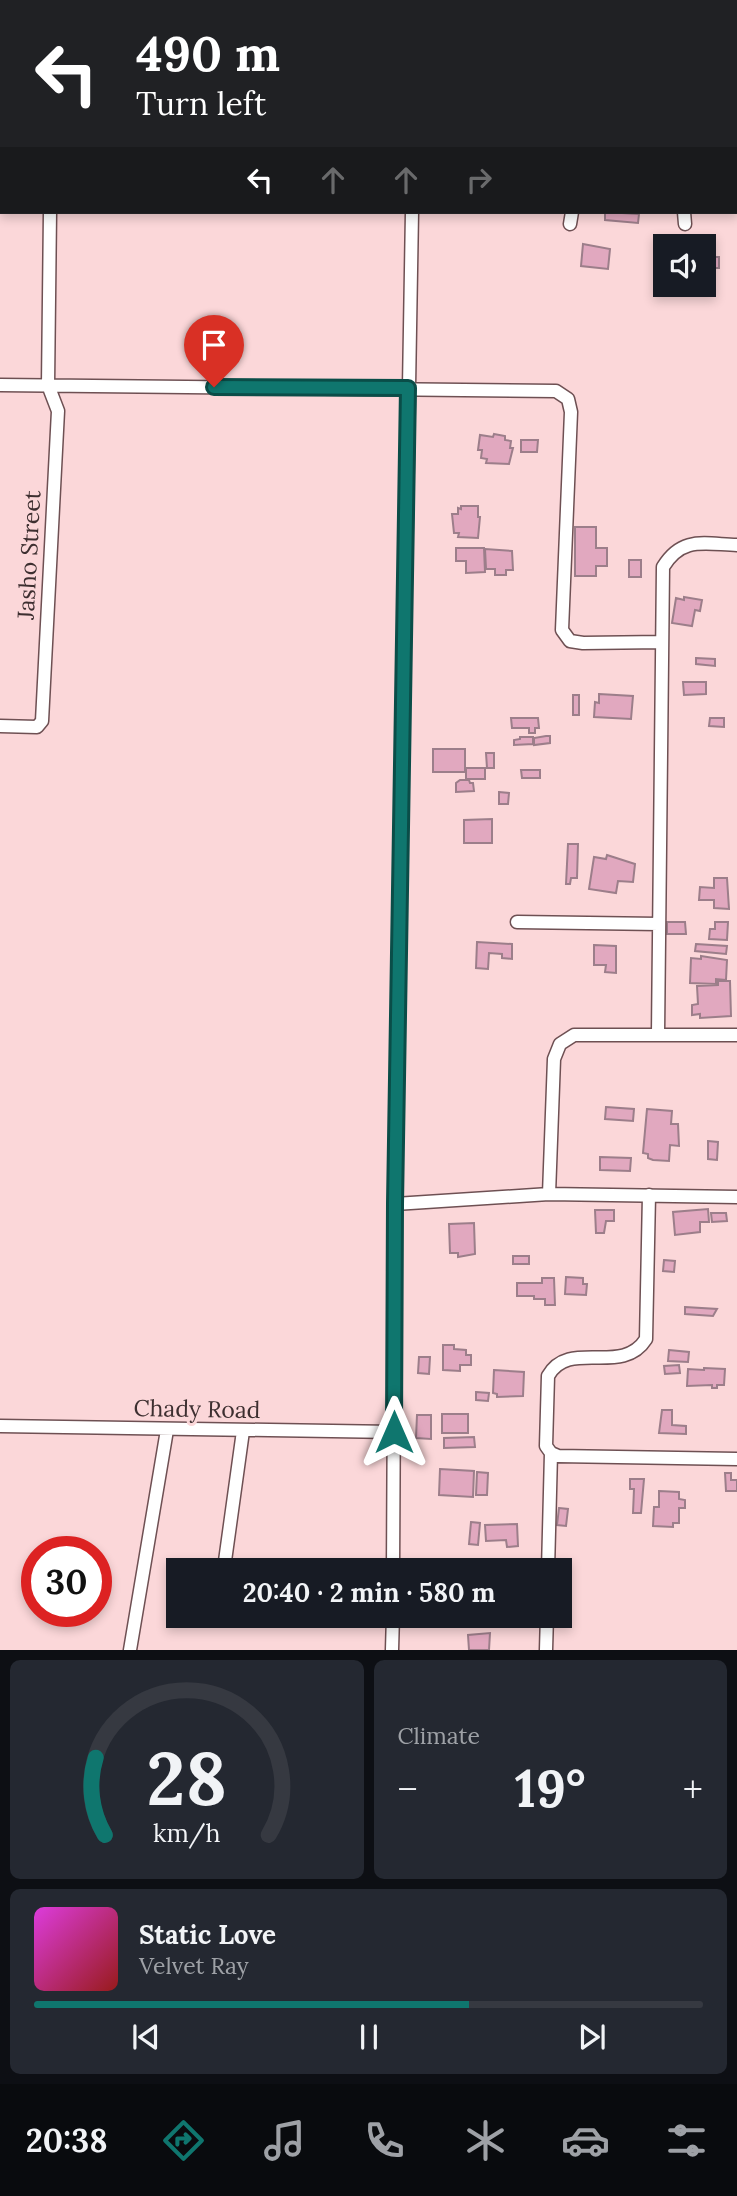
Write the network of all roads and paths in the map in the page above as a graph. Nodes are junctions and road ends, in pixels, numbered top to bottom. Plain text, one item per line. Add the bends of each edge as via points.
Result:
1 (50, 214) edge
2 (412, 214) edge
3 (0, 385) edge
4 (48, 385) junction
5 (408, 388) junction
6 (737, 545) edge
7 (662, 642) junction
8 (0, 726) edge
9 (517, 922) dead end
10 (659, 924) junction
11 (658, 1034) junction
12 (737, 1035) edge
13 (549, 1194) junction
14 (649, 1195) junction
15 (737, 1197) edge
16 (395, 1204) junction
17 (0, 1426) edge
18 (167, 1430) junction
19 (243, 1431) junction
20 (394, 1432) junction
21 (551, 1453) junction
22 (737, 1459) edge
23 (226, 1558) edge
24 (393, 1558) edge
25 (548, 1558) edge
26 (393, 1628) edge
27 (547, 1628) edge
28 (130, 1650) edge
29 (392, 1650) edge
30 (546, 1650) edge

1 - 4 street, Jasho Street
2 - 5 street
3 - 4 street
4 - 5 street
4 - 8 street, Jasho Street via 58,411 42,721 37,727
5 - 7 street via 556,391 568,399 562,630 570,641 583,643
5 - 16 street
6 - 7 street via 685,545 672,553 663,567
7 - 10 street
9 - 10 street
10 - 11 street
11 - 12 street
11 - 13 street via 574,1035 560,1044 554,1059
13 - 14 street
13 - 16 street
14 - 15 street
14 - 21 street via 646,1339 630,1356 564,1359 553,1367 548,1376 546,1446
16 - 20 street
17 - 18 street, Chady Road
18 - 19 street, Chady Road
18 - 28 street
19 - 20 street, Chady Road
19 - 23 street
20 - 24 street
21 - 22 street
21 - 25 street
26 - 29 street
27 - 30 street

